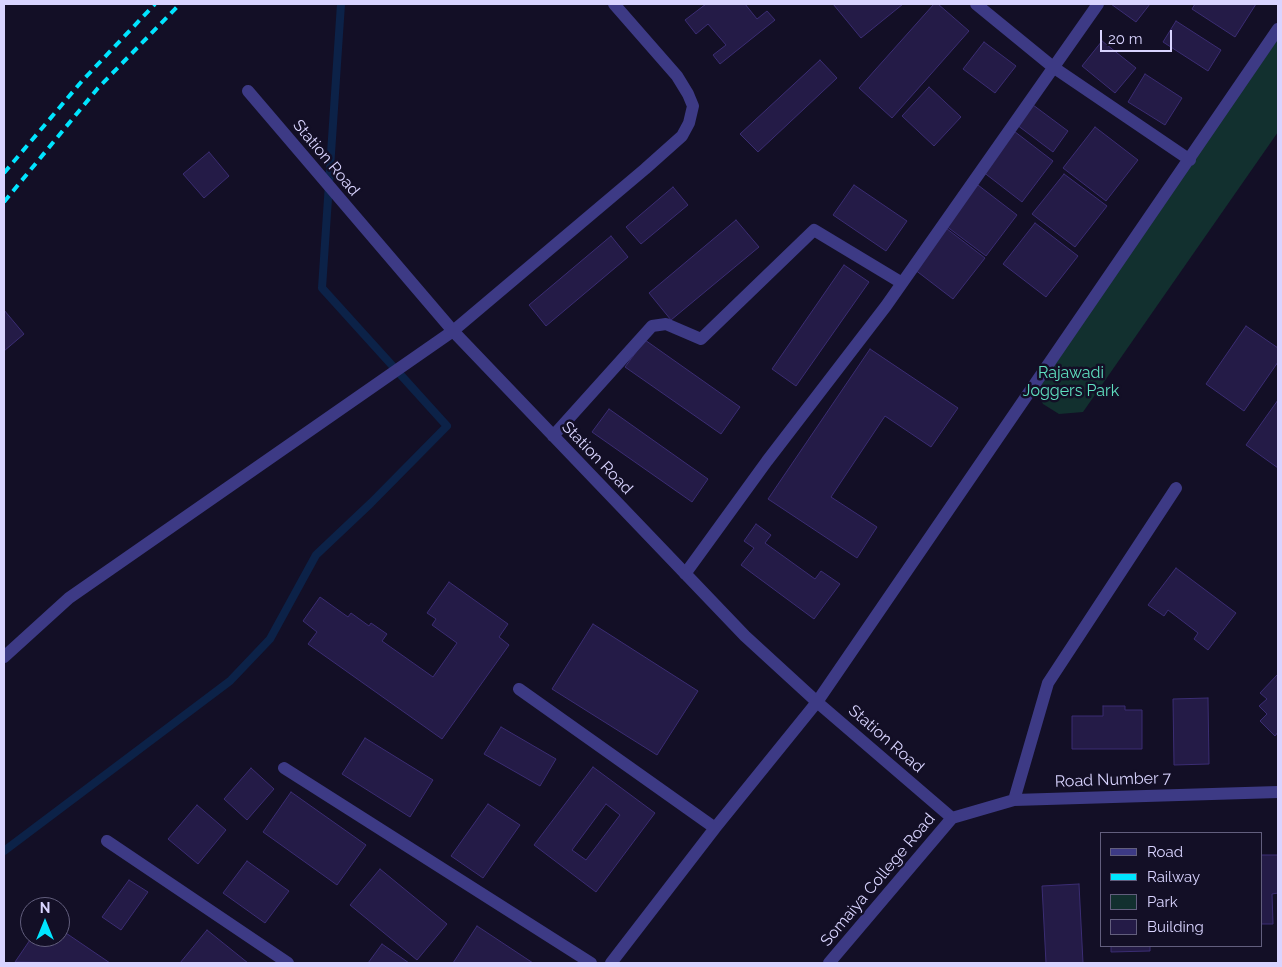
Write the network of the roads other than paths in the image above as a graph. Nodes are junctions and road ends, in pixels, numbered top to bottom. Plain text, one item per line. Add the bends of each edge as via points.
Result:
1 (614, 4) edge
2 (976, 4) edge
3 (1098, 4) edge
4 (1278, 30) edge
5 (1053, 67) junction
6 (248, 91) dead end
7 (1190, 160) junction
8 (902, 283) junction
9 (452, 331) junction
10 (553, 436) junction
11 (1176, 488) dead end
12 (685, 574) junction
13 (4, 657) edge
14 (519, 689) dead end
15 (817, 702) junction
16 (284, 768) dead end
17 (1278, 792) edge
18 (1014, 800) junction
19 (952, 818) junction
20 (715, 828) junction
21 (107, 841) dead end
22 (288, 963) edge
23 (591, 963) edge
24 (612, 963) edge
25 (830, 963) edge

1 - 9 street via 677,76 693,106 689,123 682,136 646,169
2 - 5 street
3 - 5 street
4 - 7 street
5 - 7 street
5 - 8 street
6 - 9 street, Station Road
7 - 15 street
8 - 10 street via 814,230 701,338 666,324 652,326
8 - 12 street
9 - 10 street, Station Road
9 - 13 street via 69,598
10 - 12 street, Station Road
11 - 18 street via 1048,683
12 - 15 street, Station Road via 745,636
14 - 20 street
15 - 19 street, Station Road
15 - 20 street
16 - 23 street
17 - 18 street, Road Number 7
18 - 19 street, Road Number 7
19 - 25 street, Somaiya College Road
20 - 24 street
21 - 22 street

